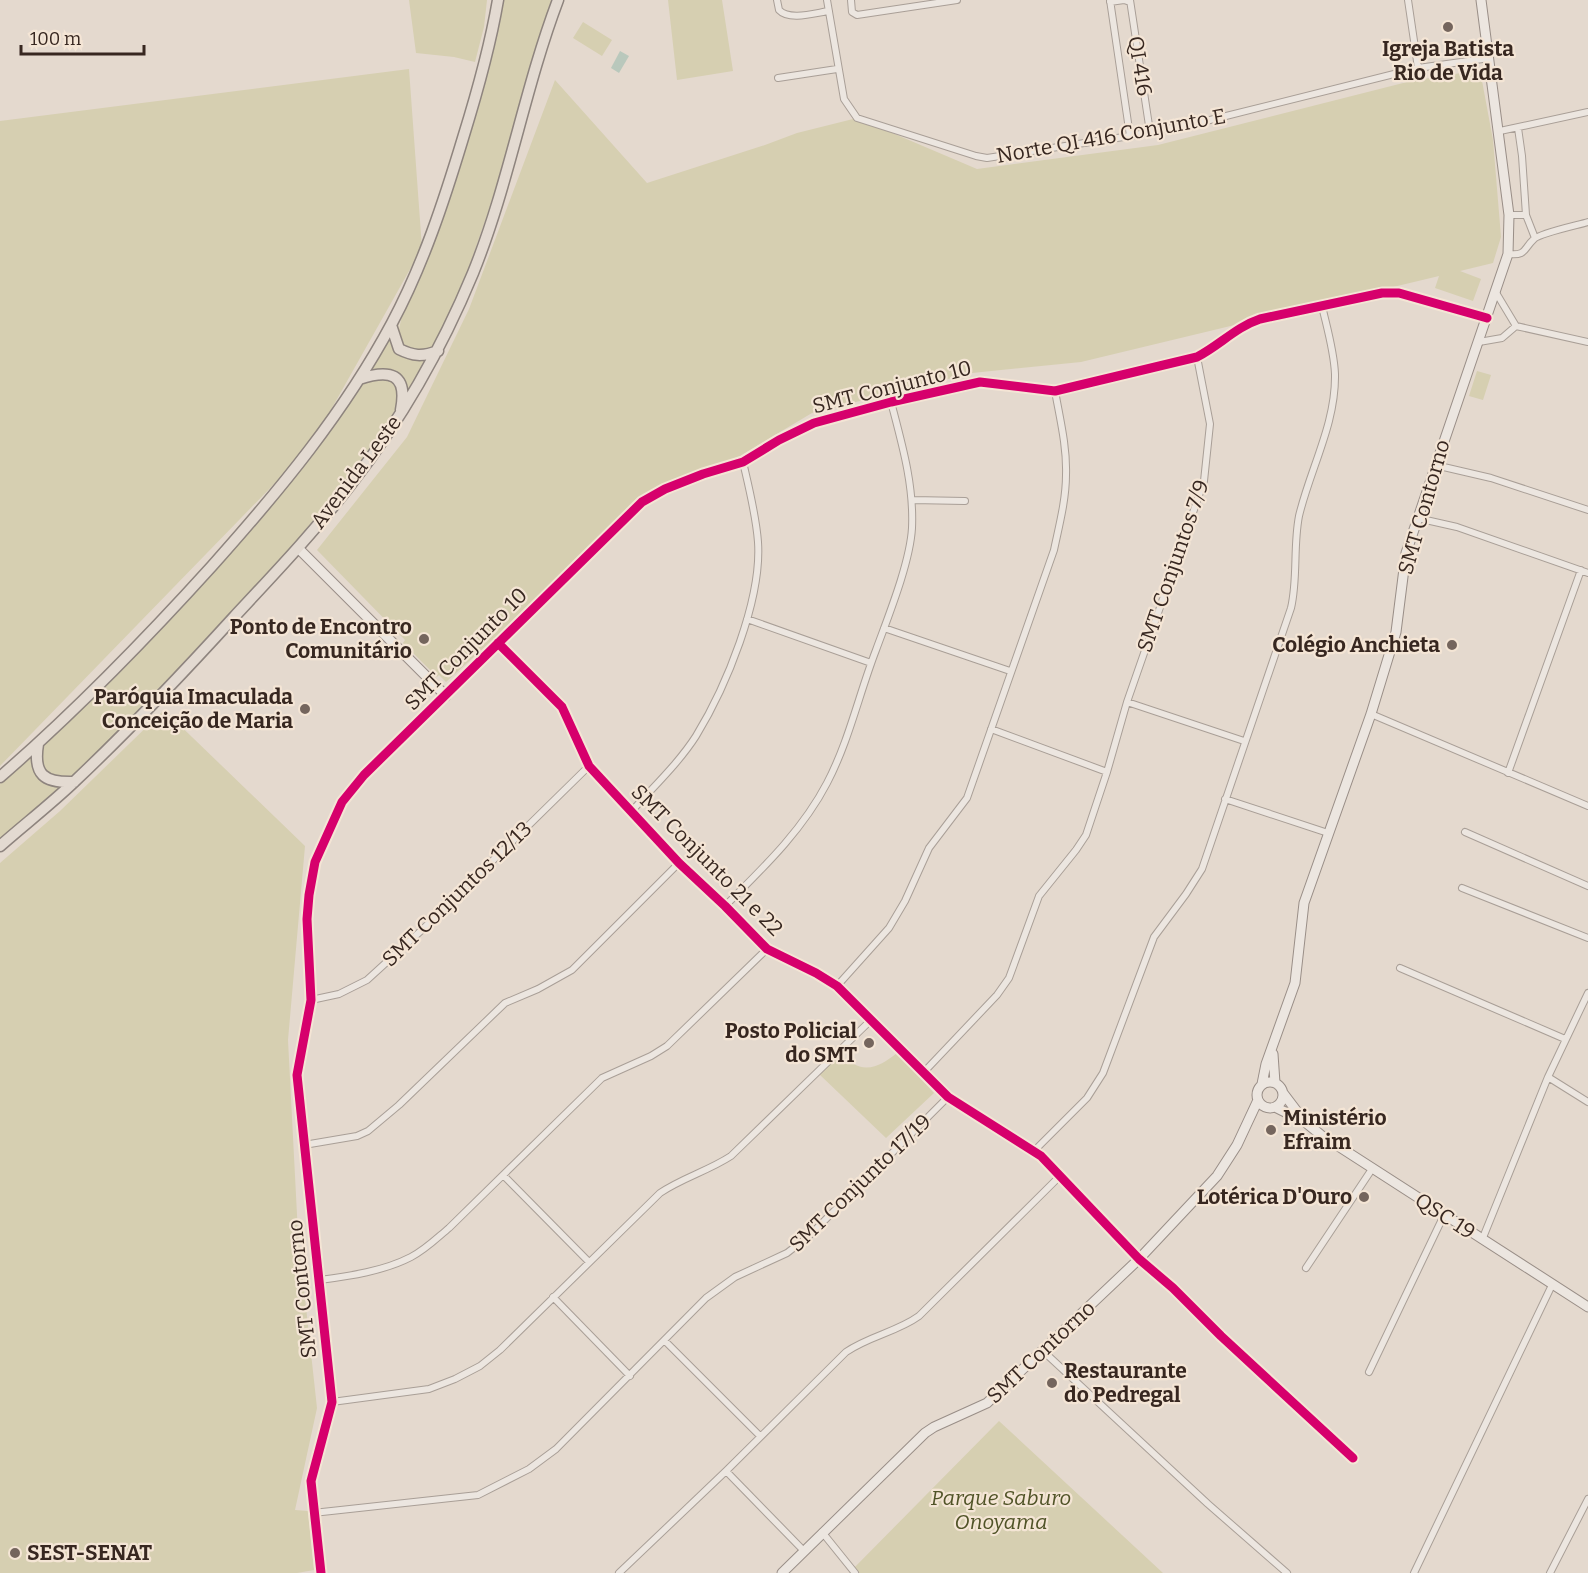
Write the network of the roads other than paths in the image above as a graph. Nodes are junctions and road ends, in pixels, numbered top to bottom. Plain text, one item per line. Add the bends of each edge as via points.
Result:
1 (498, 0) edge
2 (558, 0) edge
3 (777, 0) edge
4 (827, 0) edge
5 (850, 0) edge
6 (957, 0) edge
7 (1408, 0) edge
8 (1481, 0) edge
9 (1110, 1) edge
10 (1130, 1) edge
11 (829, 11) junction
12 (1490, 57) junction
13 (1418, 68) junction
14 (837, 69) junction
15 (778, 78) dead end
16 (1588, 112) edge
17 (1518, 128) junction
18 (1500, 131) junction
19 (1150, 132) junction
20 (1130, 136) junction
21 (1509, 215) junction
22 (1526, 215) junction
23 (1588, 222) edge
24 (1535, 238) junction
25 (1508, 254) junction
26 (1495, 291) junction
27 (1322, 306) junction
28 (1487, 318) junction
29 (391, 325) junction
30 (1516, 326) junction
31 (1479, 342) junction
32 (1588, 342) edge
33 (438, 351) junction
34 (1197, 357) junction
35 (359, 379) junction
36 (1055, 391) junction
37 (891, 402) junction
38 (400, 413) junction
39 (743, 462) junction
40 (1435, 465) junction
41 (912, 500) junction
42 (965, 501) dead end
43 (1588, 510) edge
44 (1417, 518) junction
45 (298, 548) junction
46 (1581, 570) junction
47 (1588, 573) edge
48 (747, 619) junction
49 (884, 628) junction
50 (498, 643) junction
51 (871, 663) junction
52 (1010, 671) junction
53 (446, 696) junction
54 (1127, 702) junction
55 (1371, 714) junction
56 (992, 729) junction
57 (1245, 741) junction
58 (38, 744) junction
59 (589, 766) junction
60 (1107, 772) junction
61 (1508, 773) junction
62 (0, 777) edge
63 (74, 782) junction
64 (1225, 799) junction
65 (1588, 806) edge
66 (631, 812) junction
67 (1465, 832) dead end
68 (1328, 833) junction
69 (0, 846) edge
70 (680, 863) junction
71 (1588, 886) edge
72 (1462, 888) dead end
73 (725, 906) junction
74 (1588, 938) edge
75 (767, 949) junction
76 (1400, 968) dead end
77 (837, 986) junction
78 (1588, 993) edge
79 (311, 1000) junction
80 (871, 1020) junction
81 (1565, 1039) junction
82 (1275, 1043) junction
83 (924, 1072) junction
84 (1548, 1077) junction
85 (1275, 1083) junction
86 (1262, 1084) junction
87 (1283, 1093) junction
88 (948, 1097) junction
89 (1588, 1102) edge
90 (1266, 1105) junction
91 (1305, 1122) junction
92 (304, 1145) junction
93 (1035, 1150) junction
94 (1372, 1169) junction
95 (503, 1175) junction
96 (1061, 1175) junction
97 (1444, 1215) junction
98 (1482, 1240) junction
99 (1139, 1259) junction
100 (589, 1262) junction
101 (1306, 1268) dead end
102 (320, 1280) junction
103 (1552, 1285) junction
104 (553, 1297) junction
105 (1587, 1304) edge
106 (665, 1341) junction
107 (1043, 1351) junction
108 (1369, 1372) dead end
109 (630, 1376) junction
110 (332, 1402) junction
111 (760, 1436) junction
112 (1353, 1458) dead end
113 (726, 1471) junction
114 (1588, 1499) edge
115 (314, 1513) junction
116 (822, 1532) junction
117 (803, 1550) junction
118 (321, 1573) edge
119 (618, 1573) edge
120 (782, 1573) edge
121 (855, 1573) edge
122 (1287, 1573) edge
123 (1414, 1573) edge
124 (1550, 1573) edge

1 - 29 main road via 476,97 453,173 419,266
2 - 33 main road, Avenida Leste via 491,226
3 - 11 street via 778,10 785,15
4 - 11 street, Norte QI 416 Conjunto E
5 - 6 street via 852,12 857,15
7 - 13 street
8 - 12 street, SMT Contorno
9 - 10 street
9 - 20 street
10 - 19 street, QI 416
11 - 14 street, Norte QI 416 Conjunto E
12 - 13 street, Norte QI 416 Conjunto E
12 - 18 street, SMT Contorno
13 - 19 street, Norte QI 416 Conjunto E
14 - 15 street
14 - 20 street, Norte QI 416 Conjunto E via 844,99 857,118 976,156 987,158
16 - 17 street
17 - 18 street
17 - 22 street
18 - 21 street, SMT Contorno
19 - 20 street, Norte QI 416 Conjunto E
21 - 22 street
21 - 25 street, SMT Contorno
22 - 24 street
23 - 24 street
24 - 25 street via 1526,251
25 - 26 street, SMT Contorno
26 - 28 street, SMT Contorno
26 - 30 street
27 - 28 street, SMT Conjunto 10 via 1390,292
27 - 34 street, SMT Conjunto 10 via 1245,324
27 - 57 street via 1332,350 1334,391 1326,432 1299,517 1291,608
28 - 31 street, SMT Contorno
29 - 33 main road via 399,349 426,356
29 - 35 main road
30 - 31 street via 1502,338
30 - 32 street
31 - 40 street, SMT Contorno
33 - 38 main road, Avenida Leste
34 - 36 street, SMT Conjunto 10
34 - 54 street, SMT Conjuntos 7/9 via 1210,424 1204,481
35 - 38 main road via 377,373 399,381
35 - 58 main road via 303,460 245,529 176,605
36 - 37 street, SMT Conjunto 10 via 980,382
36 - 52 street via 1066,476 1062,509 1054,550
37 - 39 street, SMT Conjunto 10 via 814,423
37 - 41 street
38 - 45 main road, Avenida Leste via 352,483
39 - 48 street via 758,543 757,572
39 - 50 street, SMT Conjunto 10 via 665,489 642,502
40 - 43 street via 1491,478
40 - 44 street, SMT Contorno
41 - 42 street
41 - 49 street via 906,561
44 - 46 street via 1457,527
44 - 55 street, SMT Contorno via 1404,565 1396,632
45 - 53 street
45 - 63 main road, Avenida Leste via 188,668
46 - 47 street
46 - 61 street
48 - 51 street
48 - 66 street via 727,675 696,737
49 - 51 street
49 - 52 street
50 - 53 street, SMT Conjunto 10
50 - 59 street, SMT Conjunto 21 e 22 via 562,707
51 - 73 street via 842,751 826,784 778,853
52 - 56 street
53 - 79 street, SMT Conjunto 10 via 364,775 342,802 327,832 315,862 309,895
54 - 57 street
54 - 60 street, SMT Conjuntos 7/9
55 - 61 street
55 - 68 street, SMT Contorno
56 - 60 street
56 - 77 street via 968,798 929,848 898,915
57 - 64 street
58 - 62 main road
58 - 63 main road via 36,759 44,777
59 - 66 street, SMT Conjunto 21 e 22
59 - 79 street, SMT Conjuntos 12/13 via 367,980 339,994
60 - 83 street, SMT Conjuntos 7/9 via 1086,835 1039,896 1009,978
61 - 65 street
63 - 69 main road, Avenida Leste
64 - 68 street
64 - 93 street via 1199,874 1154,937 1104,1073 1087,1098
66 - 70 street, SMT Conjunto 21 e 22
67 - 71 street
68 - 82 street, SMT Contorno via 1304,903 1295,983
70 - 73 street, SMT Conjunto 21 e 22
70 - 92 street via 572,970 505,1003 368,1131
72 - 74 street
73 - 75 street, SMT Conjunto 21 e 22
75 - 77 street, SMT Conjunto 21 e 22
75 - 95 street via 667,1046 602,1078
76 - 81 street
77 - 80 street, SMT Conjunto 21 e 22
78 - 81 street
79 - 92 street, SMT Contorno via 297,1075
80 - 83 street, SMT Conjunto 21 e 22
80 - 100 street via 731,1156 660,1193
81 - 84 street
82 - 85 street, SMT Contorno
82 - 86 street, SMT Contorno
83 - 88 street, SMT Conjunto 21 e 22
84 - 89 street
84 - 98 street
85 - 86 street
85 - 87 street
86 - 90 street via 1257,1090
87 - 90 street via 1281,1101
87 - 91 street, QSC 19
88 - 93 street, SMT Conjunto 21 e 22
88 - 106 street, SMT Conjunto 17/19 via 809,1236 787,1253 721,1286
90 - 91 street, QSC 19
90 - 99 street, SMT Contorno via 1247,1125 1217,1176
91 - 94 street, QSC 19
92 - 102 street, SMT Contorno
93 - 96 street, SMT Conjunto 21 e 22
94 - 97 street, QSC 19
94 - 101 street
95 - 100 street
95 - 102 street via 449,1228 411,1257 353,1275
96 - 99 street, SMT Conjunto 21 e 22
96 - 111 street via 924,1311 909,1323 846,1352
97 - 98 street, QSC 19
97 - 108 street
98 - 103 street, QSC 19
99 - 107 street, SMT Contorno
99 - 112 street
100 - 104 street
102 - 110 street, SMT Contorno
103 - 105 street, QSC 19
103 - 123 street
104 - 109 street
104 - 110 street via 500,1350 454,1379 429,1389
106 - 109 street, SMT Conjunto 17/19
106 - 111 street
107 - 116 street, SMT Contorno via 987,1403 926,1433
107 - 122 street
109 - 115 street, SMT Conjunto 17/19 via 543,1460 478,1495
110 - 115 street, SMT Contorno via 311,1481
111 - 113 street
113 - 117 street
113 - 119 street
114 - 124 street
115 - 118 street, SMT Contorno
116 - 117 street, SMT Contorno
116 - 121 street
117 - 120 street, SMT Contorno

